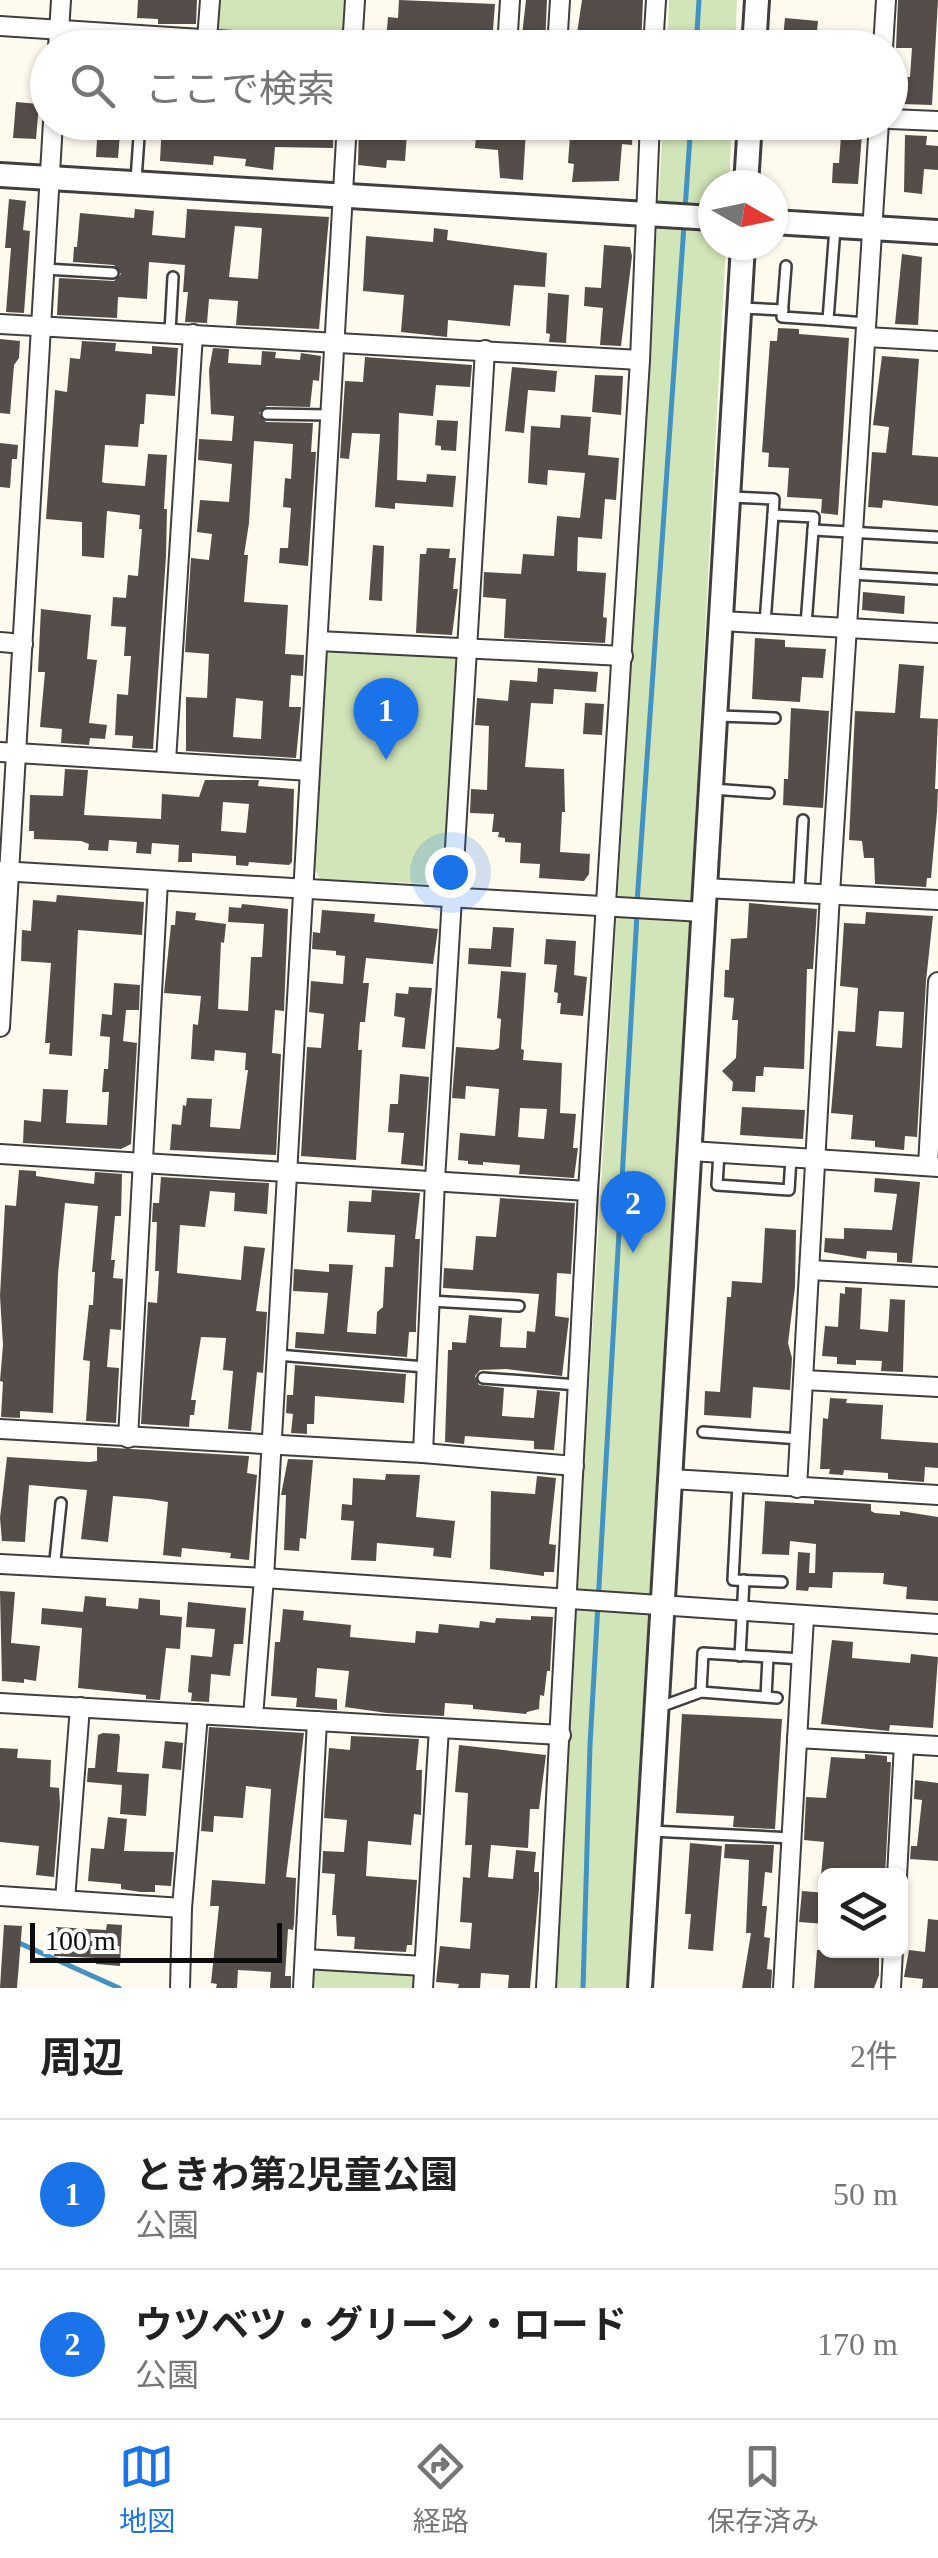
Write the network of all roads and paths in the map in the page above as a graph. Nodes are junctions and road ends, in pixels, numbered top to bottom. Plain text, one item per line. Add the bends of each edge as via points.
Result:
1 (61, 0) edge
2 (210, 0) edge
3 (355, 0) edge
4 (510, 0) edge
5 (560, 0) edge
6 (656, 0) edge
7 (757, 0) edge
8 (886, 0) edge
9 (0, 26) edge
10 (59, 30) edge
11 (208, 30) edge
12 (353, 30) edge
13 (508, 30) edge
14 (558, 30) edge
15 (654, 30) edge
16 (755, 30) edge
17 (884, 30) edge
18 (30, 33) edge
19 (908, 120) edge
20 (938, 121) edge
21 (52, 140) edge
22 (139, 140) edge
23 (346, 140) edge
24 (650, 140) edge
25 (749, 140) edge
26 (878, 140) edge
27 (747, 170) edge
28 (0, 175) edge
29 (50, 178) junction
30 (136, 183) junction
31 (342, 196) junction
32 (648, 212) junction
33 (698, 217) edge
34 (788, 223) edge
35 (835, 226) junction
36 (874, 228) junction
37 (938, 232) edge
38 (742, 260) edge
39 (786, 266) dead end
40 (45, 269) junction
41 (114, 273) dead end
42 (173, 277) dead end
43 (740, 308) junction
44 (783, 310) junction
45 (828, 320) junction
46 (0, 324) edge
47 (42, 326) junction
48 (866, 330) junction
49 (170, 332) junction
50 (192, 334) junction
51 (334, 342) junction
52 (938, 342) edge
53 (485, 350) junction
54 (640, 360) junction
55 (267, 414) dead end
56 (330, 416) junction
57 (728, 496) junction
58 (774, 515) junction
59 (813, 530) junction
60 (852, 533) junction
61 (938, 537) edge
62 (850, 574) junction
63 (938, 580) edge
64 (721, 621) junction
65 (765, 623) junction
66 (806, 625) junction
67 (846, 627) junction
68 (938, 633) edge
69 (318, 641) junction
70 (0, 642) edge
71 (23, 644) junction
72 (468, 647) junction
73 (623, 656) junction
74 (715, 716) junction
75 (775, 718) dead end
76 (8, 753) edge
77 (166, 761) junction
78 (310, 770) junction
79 (710, 789) junction
80 (769, 793) dead end
81 (804, 820) dead end
82 (4, 871) edge
83 (158, 880) junction
84 (303, 888) junction
85 (704, 888) junction
86 (799, 893) junction
87 (830, 894) junction
88 (452, 896) junction
89 (938, 900) edge
90 (608, 907) junction
91 (702, 912) junction
92 (938, 982) edge
93 (0, 1027) edge
94 (691, 1151) junction
95 (719, 1153) junction
96 (0, 1154) edge
97 (792, 1158) junction
98 (817, 1159) junction
99 (142, 1161) junction
100 (933, 1167) edge
101 (287, 1172) junction
102 (435, 1180) junction
103 (588, 1191) junction
104 (810, 1270) junction
105 (938, 1276) edge
106 (430, 1300) junction
107 (519, 1306) dead end
108 (276, 1355) junction
109 (426, 1368) junction
110 (483, 1378) dead end
111 (804, 1380) junction
112 (578, 1385) junction
113 (938, 1387) edge
114 (0, 1430) edge
115 (703, 1432) dead end
116 (128, 1438) junction
117 (800, 1439) junction
118 (270, 1446) junction
119 (422, 1454) junction
120 (574, 1466) junction
121 (671, 1479) junction
122 (738, 1484) junction
123 (797, 1488) junction
124 (938, 1495) edge
125 (60, 1503) dead end
126 (0, 1564) edge
127 (54, 1570) junction
128 (264, 1578) junction
129 (744, 1580) junction
130 (782, 1582) dead end
131 (569, 1599) junction
132 (664, 1606) junction
133 (743, 1612) junction
134 (804, 1617) junction
135 (938, 1624) edge
136 (740, 1656) junction
137 (768, 1657) junction
138 (802, 1659) junction
139 (700, 1692) junction
140 (766, 1697) junction
141 (777, 1698) dead end
142 (0, 1703) edge
143 (80, 1707) junction
144 (658, 1708) junction
145 (198, 1714) junction
146 (253, 1717) junction
147 (317, 1721) junction
148 (438, 1728) junction
149 (561, 1734) junction
150 (797, 1738) junction
151 (904, 1744) junction
152 (938, 1746) edge
153 (651, 1831) junction
154 (792, 1838) junction
155 (897, 1868) edge
156 (0, 1896) edge
157 (65, 1900) junction
158 (182, 1908) junction
159 (893, 1958) edge
160 (305, 1960) junction
161 (424, 1966) junction
162 (180, 1988) edge
163 (303, 1988) edge
164 (423, 1988) edge
165 (546, 1988) edge
166 (640, 1988) edge
167 (783, 1988) edge
168 (891, 1988) edge

1 - 10 street
2 - 11 street
3 - 12 street
4 - 13 street
5 - 14 street
6 - 15 street
7 - 16 street
8 - 17 street
9 - 18 street
19 - 20 street
21 - 29 street
22 - 30 lane
23 - 31 street
24 - 32 street
25 - 27 street
26 - 36 street
28 - 29 street
29 - 30 street
29 - 40 street
30 - 31 street
31 - 32 street
31 - 51 street
32 - 33 street
32 - 54 street
34 - 35 street
35 - 36 street
35 - 45 lane
36 - 37 street
36 - 48 street
38 - 43 street
39 - 44 lane
40 - 41 lane
40 - 47 street
42 - 49 lane
43 - 44 lane
43 - 57 street
44 - 45 lane via 782,316
45 - 48 lane
46 - 47 street
47 - 49 street
47 - 71 street
48 - 52 street
48 - 60 street
49 - 50 street
50 - 51 street
50 - 77 street
51 - 53 street
51 - 56 street
53 - 54 street
53 - 72 street
54 - 73 street
55 - 56 lane
56 - 69 street
57 - 58 lane via 774,499
57 - 64 street
58 - 59 lane via 814,517
58 - 65 lane
59 - 60 lane
59 - 66 lane
60 - 61 lane
60 - 62 street
62 - 63 lane
62 - 67 street
64 - 65 street
64 - 74 street
65 - 66 street
66 - 67 street
67 - 68 street
67 - 87 street
69 - 72 street
69 - 78 street
70 - 71 street
71 - 76 street
72 - 73 street
72 - 88 street
73 - 90 street
74 - 75 lane
74 - 79 street
76 - 77 street
76 - 82 street
77 - 78 street
78 - 84 street
79 - 80 lane
79 - 85 street
81 - 86 lane
82 - 83 street
82 - 93 street
83 - 84 street
83 - 99 street
84 - 88 street
84 - 101 street
85 - 86 street
85 - 91 street
86 - 87 street
87 - 89 street
87 - 98 street
88 - 90 street
88 - 102 street
90 - 91 street
90 - 103 street
91 - 94 street
92 - 100 street
94 - 95 street
94 - 121 street
95 - 97 street
95 - 97 lane via 717,1184 789,1190
96 - 99 street
97 - 98 street
98 - 100 street
98 - 104 street
99 - 101 street
99 - 116 street
101 - 102 street
101 - 108 street
102 - 103 street
102 - 106 street
103 - 112 street
104 - 105 street
104 - 111 street
106 - 107 lane
106 - 109 street
108 - 109 lane
108 - 118 street
109 - 119 street
110 - 112 lane
111 - 113 street
111 - 117 street
112 - 120 street
114 - 116 street
115 - 117 lane
116 - 118 street
117 - 123 street
118 - 119 street
118 - 128 street
119 - 120 street
120 - 131 street
121 - 122 street
121 - 132 street
122 - 123 street
122 - 129 lane via 733,1580
123 - 124 street
125 - 127 lane
126 - 127 street
127 - 128 street
128 - 131 street
128 - 146 street
129 - 130 lane
129 - 133 lane
131 - 132 street
131 - 149 street
132 - 133 street
132 - 144 street
133 - 134 street
133 - 136 lane
134 - 135 street
134 - 138 street
136 - 137 lane
136 - 139 lane via 703,1653
137 - 138 lane
137 - 140 lane
138 - 150 street
139 - 140 lane
139 - 144 lane
140 - 141 lane
142 - 143 street
143 - 145 street
143 - 157 street
144 - 153 street
145 - 146 street
145 - 158 street
146 - 147 street
147 - 148 street
147 - 160 street
148 - 149 street
148 - 161 street
149 - 165 street
150 - 151 street
150 - 154 street
151 - 152 street
151 - 155 street
153 - 154 lane
153 - 166 street
154 - 167 street
156 - 157 street
157 - 158 street
158 - 162 street
159 - 168 street
160 - 161 street
160 - 163 street
161 - 164 street

